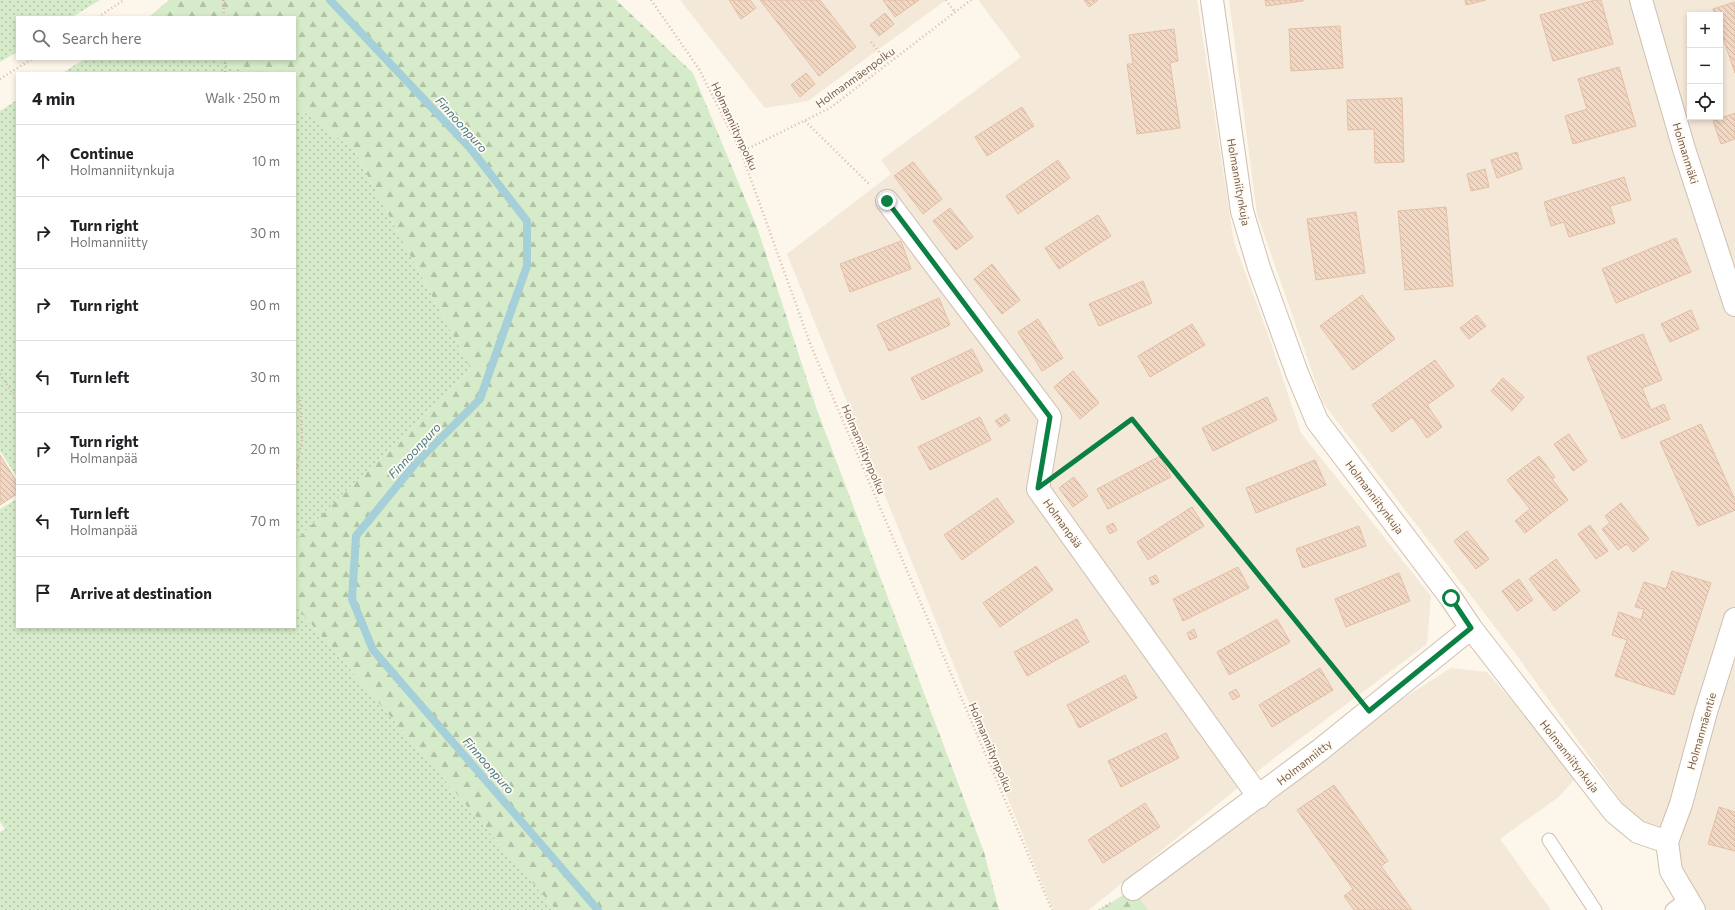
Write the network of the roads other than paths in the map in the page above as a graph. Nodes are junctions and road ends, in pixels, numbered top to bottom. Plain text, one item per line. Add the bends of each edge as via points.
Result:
1 (1212, 0) edge
2 (1641, 0) edge
3 (887, 201) road end
4 (1735, 305) edge
5 (1735, 619) edge
6 (1471, 628) junction
7 (1259, 797) junction
8 (1549, 840) dead end
9 (1666, 842) junction
10 (1133, 890) dead end
11 (1684, 906) edge
12 (1595, 910) edge

1 - 6 street, Holmanniitynkuja via 1242,211 1296,373 1317,421
2 - 4 street, Holmanmäki via 1684,149
3 - 7 street, Holmanpää via 1050,417 1038,488
5 - 9 street, Holmanmäentie via 1681,804
6 - 7 street, Holmanniitty
6 - 9 street, Holmanniitynkuja via 1614,812 1638,832
7 - 10 street, Holmanniitty
8 - 12 lane
9 - 11 street via 1671,871

